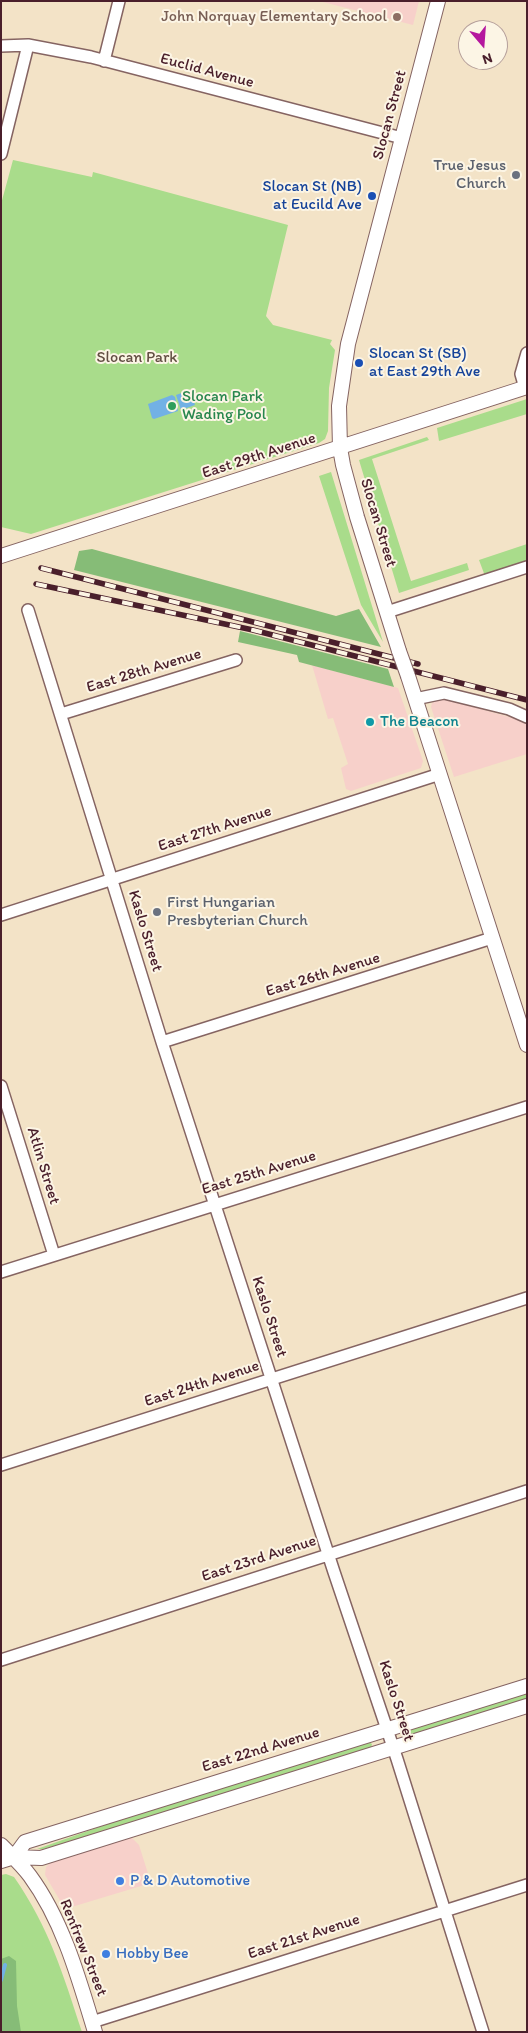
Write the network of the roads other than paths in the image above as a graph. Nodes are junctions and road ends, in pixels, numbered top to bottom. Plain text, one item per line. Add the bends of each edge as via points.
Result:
1 (119, 1) edge
2 (438, 1) edge
3 (28, 45) junction
4 (1, 46) edge
5 (104, 61) junction
6 (402, 138) junction
7 (1, 154) edge
8 (527, 353) edge
9 (526, 388) edge
10 (340, 448) junction
11 (1, 556) edge
12 (527, 567) edge
13 (28, 610) dead end
14 (387, 612) junction
15 (236, 660) dead end
16 (416, 699) junction
17 (61, 714) junction
18 (527, 718) edge
19 (440, 774) junction
20 (112, 878) junction
21 (1, 915) edge
22 (492, 938) junction
23 (523, 1020) edge
24 (162, 1042) junction
25 (527, 1045) edge
26 (1, 1086) edge
27 (527, 1107) edge
28 (214, 1204) junction
29 (54, 1255) junction
30 (1, 1272) edge
31 (527, 1298) edge
32 (272, 1378) junction
33 (1, 1465) edge
34 (527, 1491) edge
35 (328, 1554) junction
36 (1, 1660) edge
37 (527, 1686) edge
38 (527, 1706) edge
39 (388, 1729) junction
40 (394, 1747) junction
41 (1, 1845) edge
42 (8, 1859) edge
43 (527, 1885) edge
44 (444, 1910) junction
45 (94, 2027) edge
46 (482, 2032) edge

1 - 5 street
2 - 6 street, Slocan Street
3 - 4 street, Euclid Avenue
3 - 5 street, Euclid Avenue
3 - 7 street
5 - 6 street, Euclid Avenue
6 - 10 street, Slocan Street via 344,365 339,406
8 - 9 street via 521,374
9 - 10 street, East 29th Avenue
10 - 11 street, East 29th Avenue
10 - 14 street, Slocan Street via 357,517
12 - 14 street
13 - 17 street, Kaslo Street
14 - 16 street, Slocan Street, bridge
15 - 17 street, East 28th Avenue
16 - 18 street via 444,693 509,709
16 - 19 street, Slocan Street
17 - 20 street, Kaslo Street
19 - 20 street, East 27th Avenue
19 - 22 street, Slocan Street
20 - 21 street, East 27th Avenue
20 - 24 street, Kaslo Street
22 - 23 street, Slocan Street
22 - 24 street, East 26th Avenue
23 - 25 street, Slocan Street
24 - 28 street, Kaslo Street
26 - 29 street, Atlin Street
27 - 28 street, East 25th Avenue
28 - 29 street, East 25th Avenue
28 - 32 street, Kaslo Street
29 - 30 street, East 25th Avenue
31 - 32 street, East 24th Avenue
32 - 33 street, East 24th Avenue
32 - 35 street, Kaslo Street
34 - 35 street, East 23rd Avenue
35 - 36 street, East 23rd Avenue
35 - 39 street, Kaslo Street
37 - 39 street, East 22nd Avenue
38 - 40 street
39 - 40 street, Kaslo Street
39 - 42 street, East 22nd Avenue via 25,1842
40 - 42 street via 41,1858
40 - 44 street, Kaslo Street
41 - 42 street, Renfrew Street
42 - 45 street, Renfrew Street via 30,1876 60,1930
43 - 44 street, East 21st Avenue
44 - 45 street, East 21st Avenue
44 - 46 street, Kaslo Street

